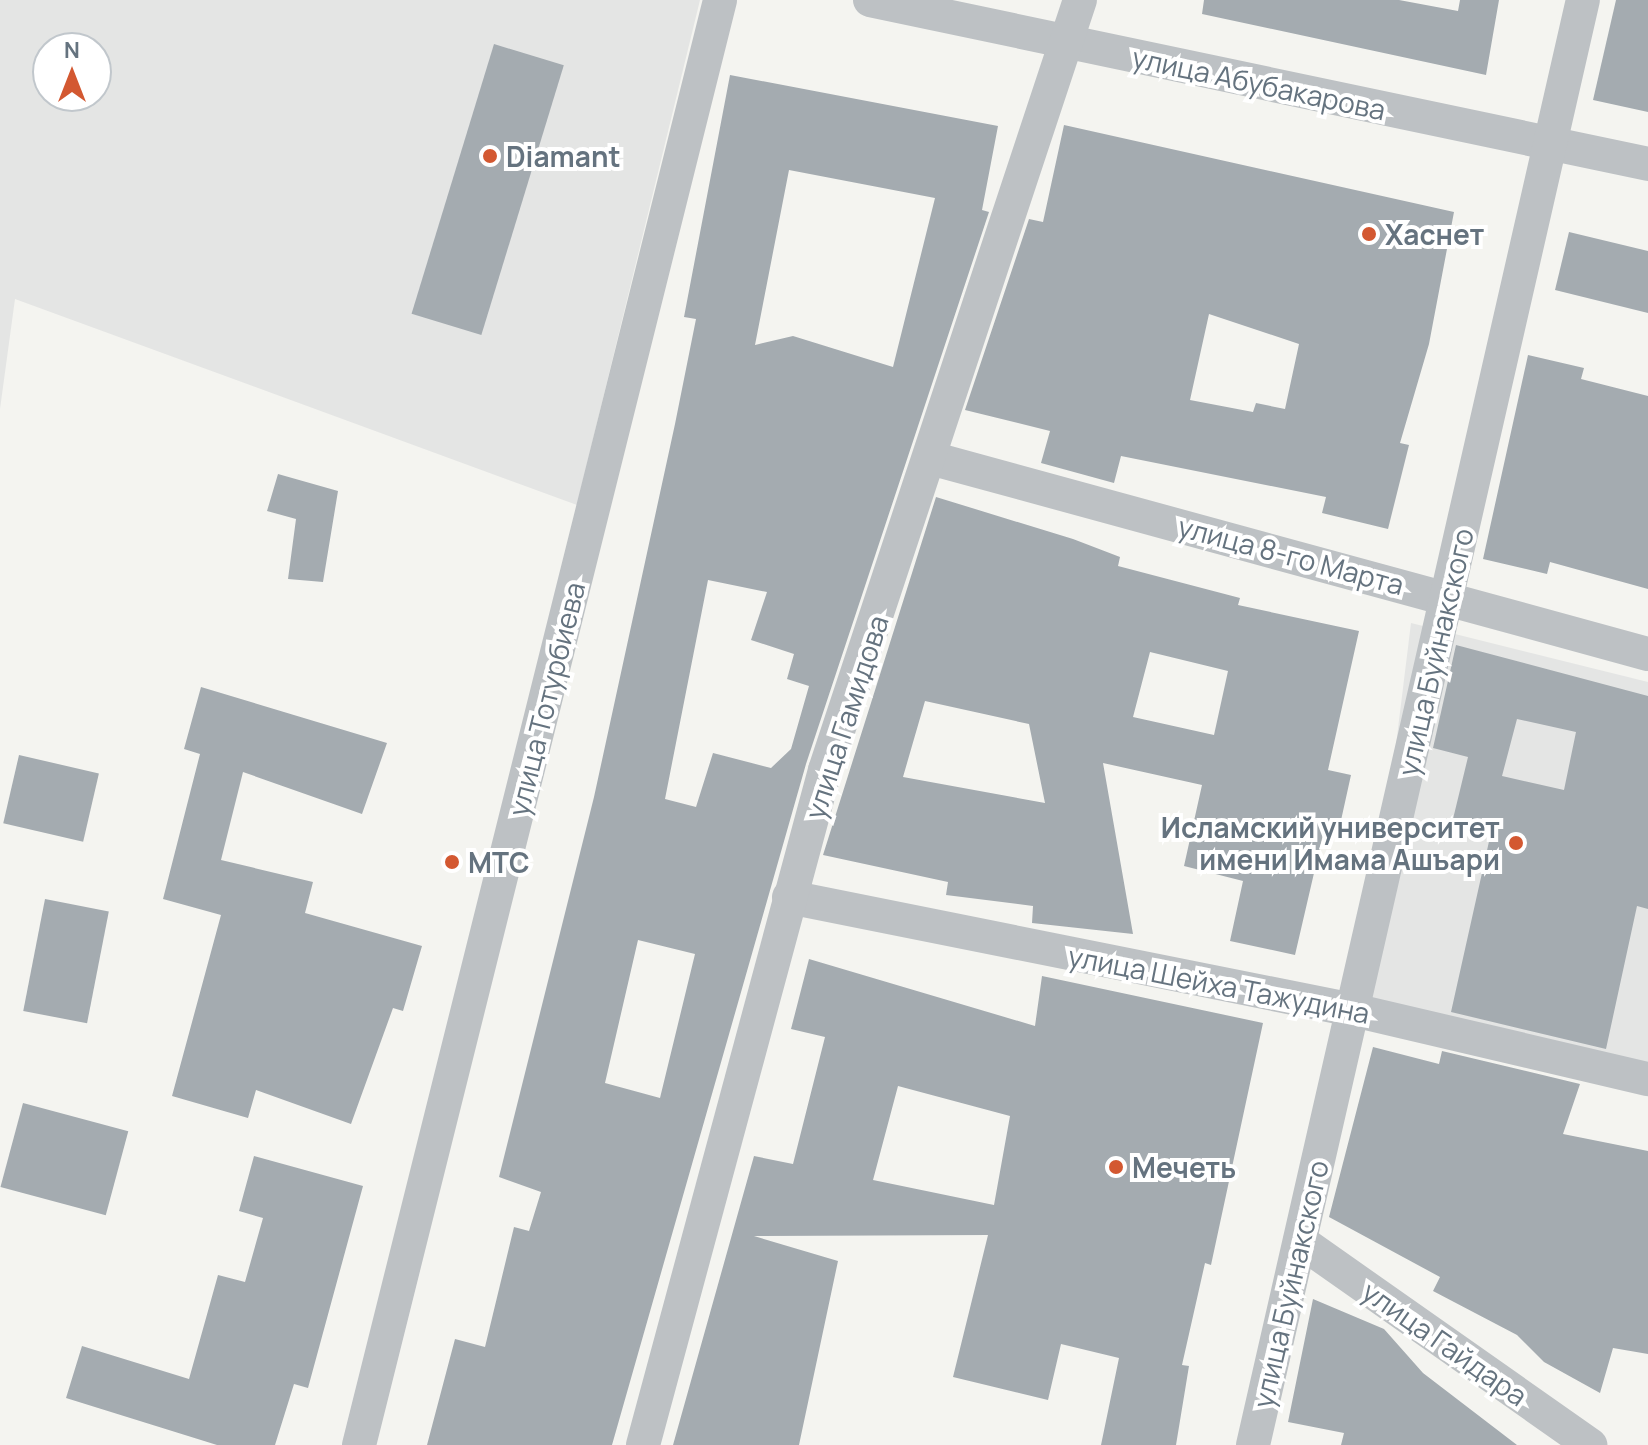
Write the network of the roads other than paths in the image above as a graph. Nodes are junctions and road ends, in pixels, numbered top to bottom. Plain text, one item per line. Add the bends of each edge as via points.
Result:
1 (720, 0) edge
2 (870, 0) edge
3 (1080, 0) edge
4 (1583, 0) edge
5 (1070, 44) junction
6 (1551, 144) junction
7 (1648, 164) edge
8 (934, 459) junction
9 (1447, 596) junction
10 (1648, 654) edge
11 (789, 897) junction
12 (1353, 1010) junction
13 (1648, 1079) edge
14 (1300, 1241) junction
15 (359, 1445) edge
16 (643, 1445) edge
17 (1253, 1445) edge
18 (1590, 1445) edge

1 - 15 street, улица Тотурбиева
2 - 5 street, улица Абубакарова
3 - 5 street, улица Гамидова
4 - 6 street, улица Буйнакского
5 - 6 street, улица Абубакарова
5 - 8 street, улица Гамидова via 1020,173
6 - 7 street, улица Абубакарова
6 - 9 street, улица Буйнакского
8 - 9 street, улица 8-го Марта
8 - 11 street, улица Гамидова
9 - 10 street, улица 8-го Марта
9 - 12 street, улица Буйнакского
11 - 12 street, улица Шейха Тажудина
11 - 16 street, улица Гамидова
12 - 13 street, улица Шейха Тажудина
12 - 14 street, улица Буйнакского
14 - 17 street, улица Буйнакского
14 - 18 street, улица Гайдара

